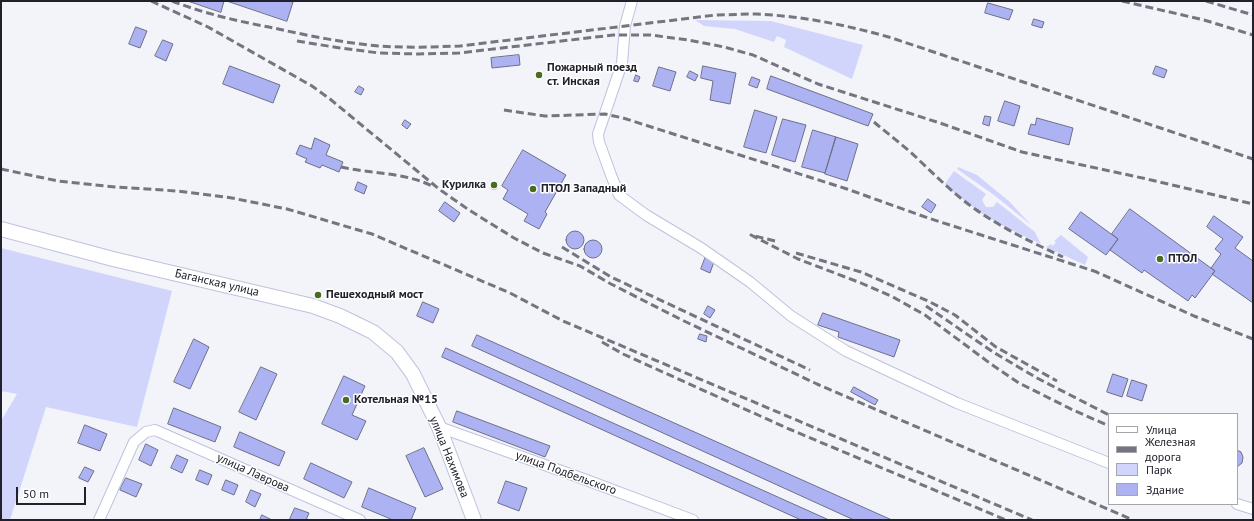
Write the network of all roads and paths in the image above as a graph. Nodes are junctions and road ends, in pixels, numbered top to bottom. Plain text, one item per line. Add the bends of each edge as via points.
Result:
1 (632, 1) edge
2 (1, 229) edge
3 (413, 374) joint
4 (439, 427) junction
5 (1108, 463) edge
6 (1238, 504) edge
7 (1253, 509) edge
8 (99, 520) edge
9 (360, 520) edge
10 (474, 520) edge
11 (693, 520) edge

1 - 5 street via 625,26 622,63 598,134 619,195 646,215 701,248 750,282 791,316 846,351 958,403
2 - 3 street, Баганская улица via 113,259 313,306 373,332 397,352
3 - 4 street, улица Нахимова
4 - 10 street, улица Нахимова
4 - 11 street, улица Подбельского
6 - 7 street
8 - 9 street, улица Лаврова via 134,442 146,432 154,430

